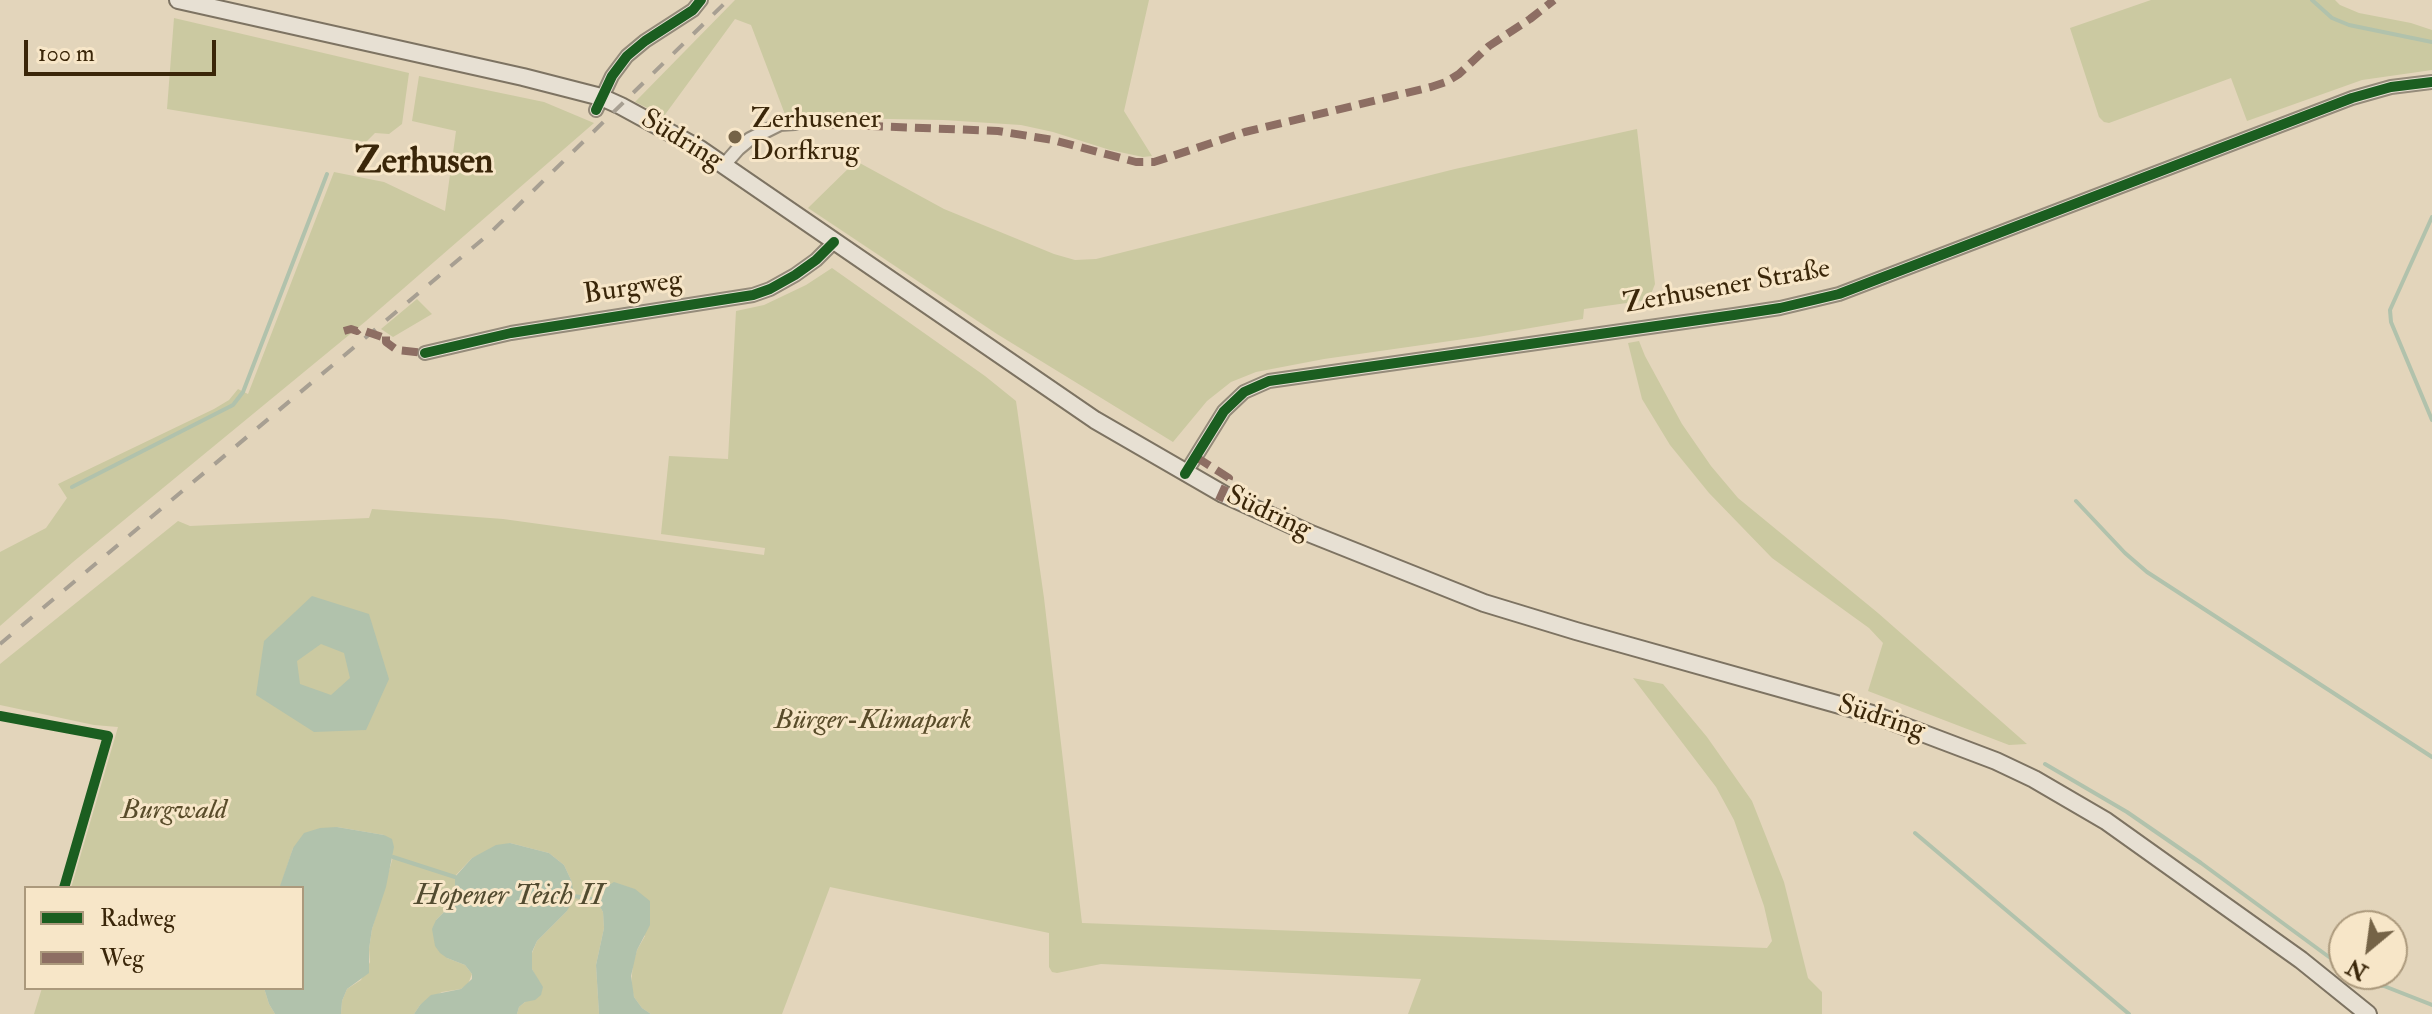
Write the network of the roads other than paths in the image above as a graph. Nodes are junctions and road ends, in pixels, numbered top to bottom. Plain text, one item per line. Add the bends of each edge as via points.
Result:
1 (178, 0) edge
2 (701, 0) edge
3 (2432, 82) edge
4 (598, 104) junction
5 (795, 123) dead end
6 (724, 165) junction
7 (834, 242) junction
8 (425, 353) dead end
9 (1185, 474) junction
10 (2368, 1014) edge

1 - 4 main road, Südring via 523,77
2 - 4 street via 627,56
3 - 9 street, Zerhusener Straße via 2352,98 1839,294 1780,308 1269,381 1244,392 1224,411
4 - 6 main road, Südring via 653,122
5 - 6 street via 780,124 750,139
6 - 7 main road, Südring
7 - 8 street, Burgweg via 795,275 753,295 511,333
7 - 9 main road, Südring via 1095,420
9 - 10 main road, Südring via 1311,534 1484,603 1872,714 1996,761 2106,821

